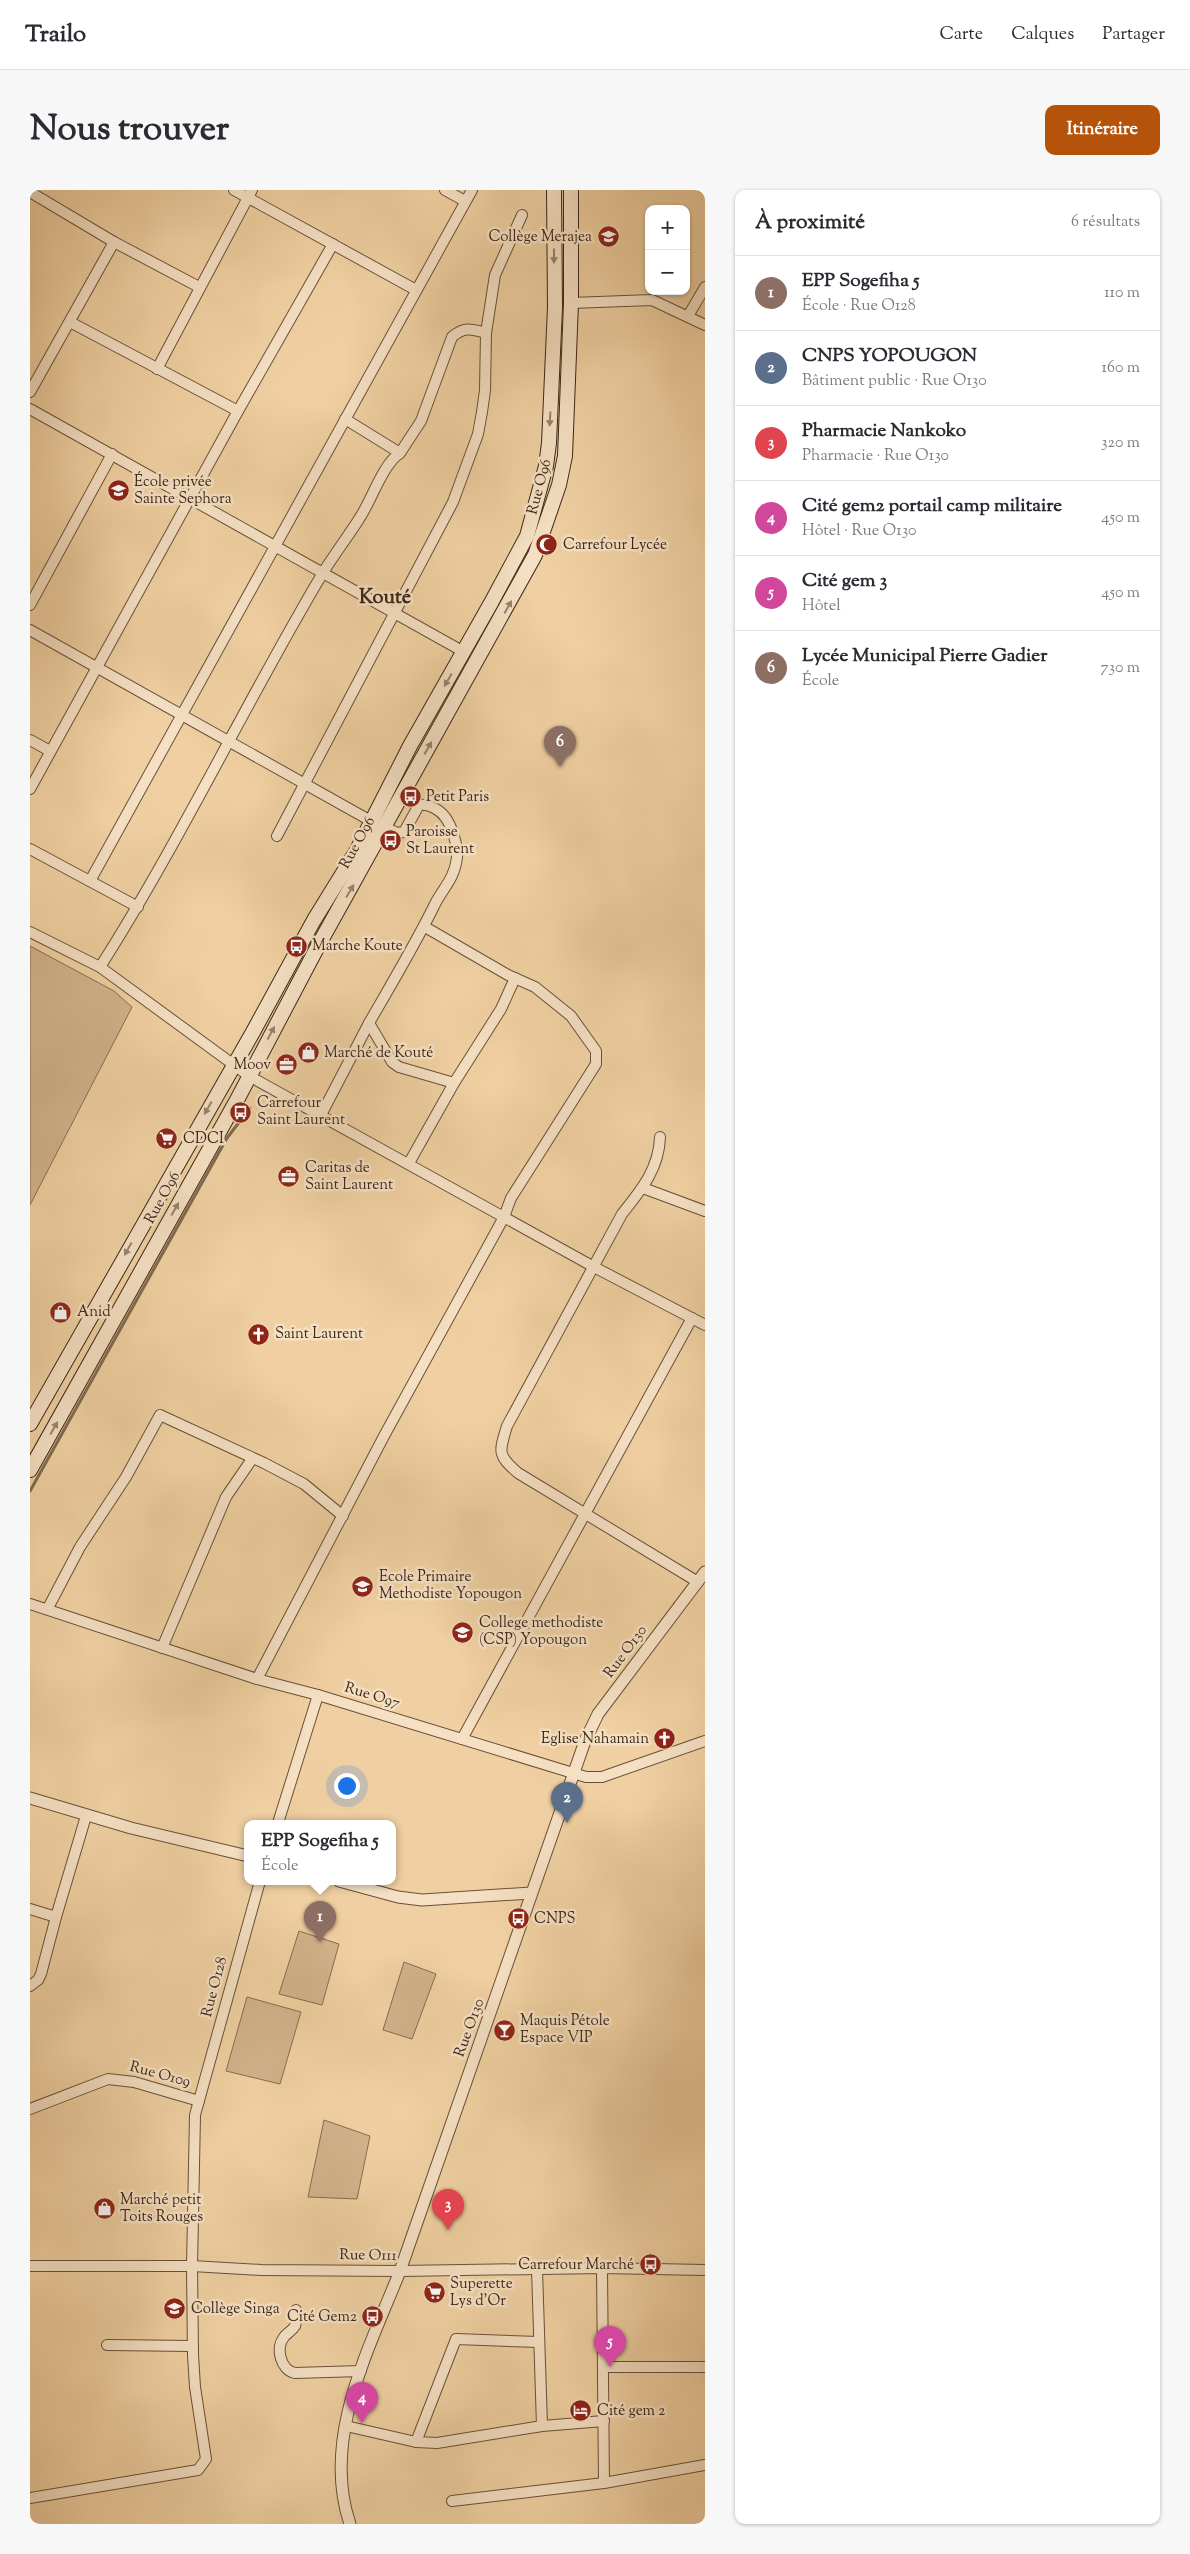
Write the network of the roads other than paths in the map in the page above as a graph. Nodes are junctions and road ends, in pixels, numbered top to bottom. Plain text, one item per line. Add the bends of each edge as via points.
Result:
1 (234, 190) edge
2 (445, 190) edge
3 (472, 190) edge
4 (554, 190) edge
5 (571, 190) edge
6 (32, 193) edge
7 (250, 194) edge
8 (465, 201) junction
9 (522, 215) dead end
10 (114, 242) junction
11 (333, 244) junction
12 (199, 287) junction
13 (705, 287) edge
14 (416, 290) junction
15 (571, 302) junction
16 (688, 316) junction
17 (70, 322) junction
18 (705, 325) edge
19 (486, 333) junction
20 (156, 369) junction
21 (30, 392) edge
22 (30, 409) edge
23 (238, 411) junction
24 (345, 420) junction
25 (400, 453) junction
26 (112, 454) junction
27 (190, 499) junction
28 (273, 546) junction
29 (322, 574) junction
30 (30, 605) edge
31 (394, 614) junction
32 (30, 630) edge
33 (464, 652) junction
34 (98, 667) junction
35 (181, 713) junction
36 (30, 740) edge
37 (228, 740) junction
38 (50, 751) junction
39 (305, 783) junction
40 (30, 789) edge
41 (371, 821) junction
42 (385, 827) junction
43 (277, 836) dead end
44 (30, 849) edge
45 (90, 881) junction
46 (138, 907) junction
47 (424, 927) junction
48 (30, 932) edge
49 (100, 966) junction
50 (515, 978) junction
51 (370, 1023) junction
52 (233, 1066) junction
53 (249, 1076) junction
54 (454, 1083) junction
55 (320, 1115) junction
56 (660, 1137) dead end
57 (409, 1163) junction
58 (643, 1188) junction
59 (705, 1211) edge
60 (504, 1217) junction
61 (594, 1267) junction
62 (692, 1318) junction
63 (705, 1324) edge
64 (30, 1424) edge
65 (252, 1459) junction
66 (30, 1470) edge
67 (584, 1515) junction
68 (342, 1516) junction
69 (701, 1577) edge
70 (30, 1604) edge
71 (48, 1608) junction
72 (162, 1648) junction
73 (257, 1679) junction
74 (318, 1695) junction
75 (462, 1739) junction
76 (705, 1741) edge
77 (574, 1772) junction
78 (30, 1798) edge
79 (86, 1816) junction
80 (279, 1820) edge
81 (244, 1855) edge
82 (259, 1885) edge
83 (354, 1885) edge
84 (531, 1893) junction
85 (30, 1909) edge
86 (56, 1917) junction
87 (30, 1986) edge
88 (199, 2101) junction
89 (30, 2109) edge
90 (30, 2266) edge
91 (192, 2266) junction
92 (602, 2268) junction
93 (537, 2270) junction
94 (705, 2270) edge
95 (400, 2271) junction
96 (296, 2310) dead end
97 (539, 2342) junction
98 (107, 2345) dead end
99 (193, 2346) junction
100 (705, 2367) edge
101 (604, 2368) junction
102 (362, 2371) junction
103 (604, 2421) junction
104 (346, 2426) junction
105 (542, 2426) junction
106 (416, 2442) junction
107 (705, 2466) edge
108 (604, 2483) junction
109 (30, 2498) edge
110 (452, 2501) dead end
111 (350, 2524) edge

1 - 7 street
2 - 8 street
3 - 8 street
4 -> 33 main road, Rue O96 via 554,316 546,466 527,536
5 - 15 main road, Rue O96
6 - 10 street
7 - 11 street
7 - 12 street
8 - 14 street
9 - 19 street via 494,275
10 - 12 street
10 - 17 street
11 - 14 street
11 - 23 street
12 - 20 street
13 - 16 street
14 - 24 street
15 - 16 street via 652,300
42 -> 15 main road, Rue O96 via 524,578 550,515 565,456
16 - 18 street
17 - 20 street
17 - 21 street
19 - 25 street via 466,328 452,337 421,421
19 - 31 street via 485,390 474,446 448,514
20 - 23 street
22 - 26 street
23 - 27 street
24 - 25 street
24 - 28 street
25 - 29 street via 387,465 369,503
26 - 27 street
26 - 30 street
27 - 28 street
27 - 34 street
28 - 29 street
28 - 35 street
29 - 31 street
29 - 37 street
31 - 33 street
31 - 39 street
32 - 34 street
33 -> 41 main road, Rue O96
34 - 35 street
34 - 38 street
35 - 37 street
35 - 45 street
36 - 38 street
37 - 39 street
37 - 46 street
38 - 40 street
39 - 41 street
39 - 43 street
41 - 52 main road, Rue O96
42 - 47 street via 397,833 404,832 419,806 424,804 441,812 450,824 457,856 454,870
53 -> 42 main road, Rue O96
44 - 45 street
45 - 46 street
46 - 49 street
47 - 50 street
47 - 51 street
48 - 49 street
49 - 52 street
50 - 54 street via 501,1009
50 - 60 street via 534,987 574,1018 596,1051 597,1058 511,1198
51 - 54 street via 392,1062 399,1067
51 - 55 street
52 - 53 street
52 -> 64 main road, Rue O96
53 - 55 street
66 -> 53 main road, Rue O96
54 - 57 street
55 - 57 street
56 - 58 street via 656,1162
57 - 60 street
58 - 59 street
58 - 61 street via 622,1214
60 - 61 street
60 - 68 street
61 - 62 street
61 - 67 street via 507,1426 500,1448 501,1456 518,1473
62 - 63 street
62 - 67 street
65 - 68 street via 304,1484
65 - 71 street via 160,1414 126,1476 80,1547
65 - 72 street via 226,1497
67 - 69 street
67 - 75 street
68 - 73 street
69 - 77 street, Rue O130 via 598,1714
70 - 71 street, Rue O97
71 - 72 street, Rue O97
72 - 73 street, Rue O97
73 - 74 street, Rue O97
74 - 75 street, Rue O97
74 - 80 street
75 - 77 street, Rue O97
76 - 77 street, Rue O97 via 602,1776 586,1777
77 - 84 street, Rue O130
78 - 79 street
79 - 81 street
79 - 86 street
82 - 88 street, Rue O128
83 - 84 street via 422,1900
84 - 95 street, Rue O130
85 - 86 street
86 - 87 street via 41,1974
88 - 89 street, Rue O109 via 134,2082 108,2079
88 - 91 street, Rue O128
90 - 91 street, Rue O111
91 - 95 street, Rue O111
91 - 99 street, Rue O128
92 - 93 street, Rue O111
92 - 94 street, Rue O111
92 - 101 street
93 - 95 street, Rue O111
93 - 97 street
95 - 102 street, Rue O130
96 - 102 street via 293,2329 282,2338 280,2353 283,2367 295,2373
97 - 105 street
97 - 106 street via 456,2339
98 - 99 street
99 - 109 street, Rue O128 via 195,2387 206,2459 203,2466 198,2470
100 - 101 street
101 - 103 street
102 - 104 street, Rue O130
103 - 105 street
103 - 108 street
104 - 106 street
104 - 111 street, Rue O130 via 339,2470
105 - 106 street via 448,2442
107 - 108 street
108 - 110 street

